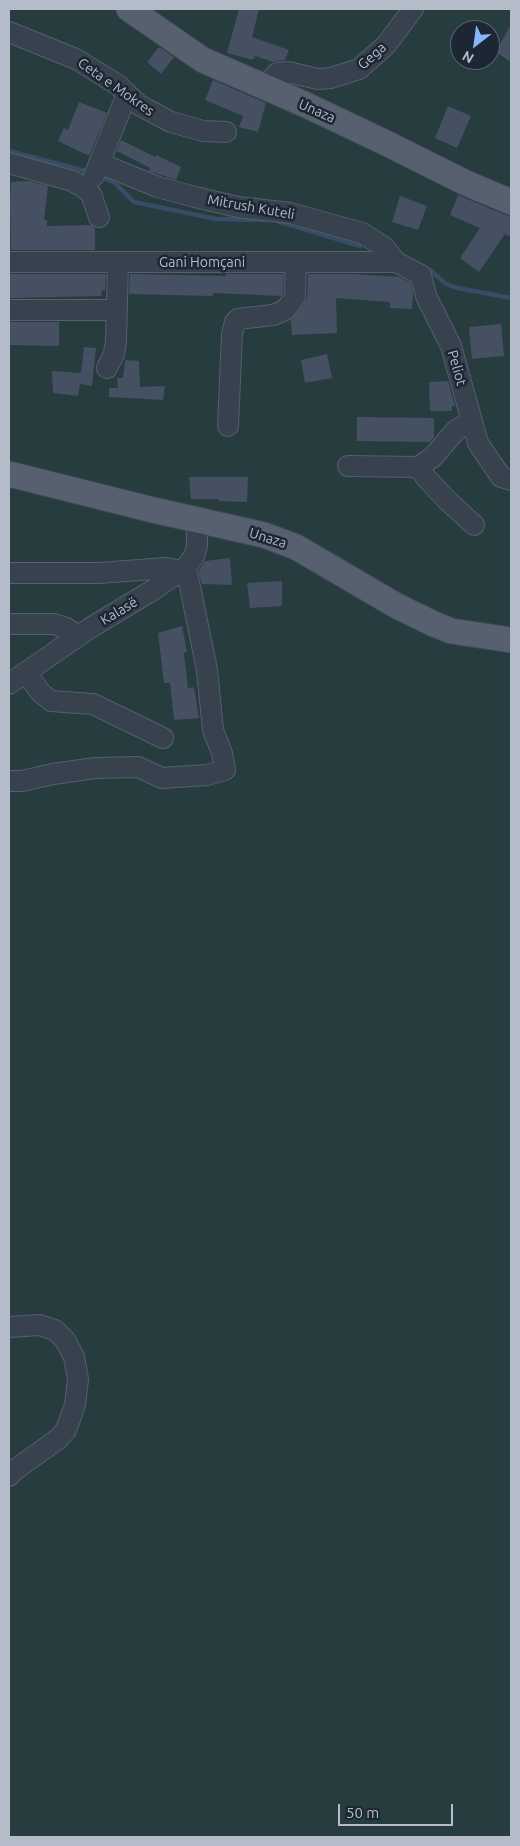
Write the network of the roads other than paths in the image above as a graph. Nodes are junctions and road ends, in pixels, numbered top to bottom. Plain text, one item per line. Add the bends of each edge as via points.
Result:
1 (413, 9) edge
2 (144, 13) edge
3 (9, 32) edge
4 (264, 88) junction
5 (127, 94) junction
6 (226, 132) dead end
7 (9, 163) edge
8 (99, 163) junction
9 (87, 190) junction
10 (511, 202) edge
11 (99, 217) dead end
12 (9, 262) edge
13 (118, 262) junction
14 (296, 262) junction
15 (396, 262) junction
16 (9, 310) edge
17 (117, 310) junction
18 (107, 368) dead end
19 (472, 421) junction
20 (228, 426) dead end
21 (348, 466) dead end
22 (418, 467) junction
23 (9, 474) edge
24 (511, 480) edge
25 (194, 518) junction
26 (474, 525) dead end
27 (180, 571) junction
28 (9, 573) edge
29 (9, 624) edge
30 (78, 636) junction
31 (511, 640) edge
32 (26, 673) junction
33 (9, 684) edge
34 (163, 738) dead end
35 (9, 781) edge
36 (9, 1327) edge
37 (9, 1476) edge

1 - 4 street, Gega via 386,45 359,69 331,78 277,73
2 - 4 main road, Unaza via 203,60
3 - 5 street, Ceta e Mokres via 76,59
4 - 10 main road, Unaza
5 - 6 street, Ceta e Mokres via 171,122 203,131
5 - 8 street
7 - 9 street via 72,181
8 - 9 street
8 - 15 street, Mitrush Kuteli via 195,198 290,213 343,226 375,240
9 - 11 street
12 - 13 street, Gani Homçani
13 - 14 street, Gani Homçani
13 - 17 street
14 - 15 street, Gani Homçani
14 - 20 street via 295,297 285,310 235,322
15 - 19 street, Peliot via 422,275 426,296 451,346
16 - 17 street
17 - 18 street via 114,354
19 - 22 street via 456,430 433,457
19 - 24 street, Peliot via 478,443 501,477
21 - 22 street
22 - 26 street via 448,502
23 - 25 main road, Unaza
25 - 27 street, Kalasë via 197,546 194,556
25 - 31 main road, Unaza via 282,541 397,606 451,631
27 - 28 street via 166,568 99,573
27 - 30 street, Kalasë
27 - 35 street via 191,584 208,670 213,730 225,770 207,775 162,778 138,768 95,768
29 - 30 street via 54,624
30 - 32 street, Kalasë
32 - 33 street, Kalasë
32 - 34 street via 40,693 51,701 93,704
36 - 37 street via 39,1325 55,1330 65,1340 74,1358 78,1379 66,1430

